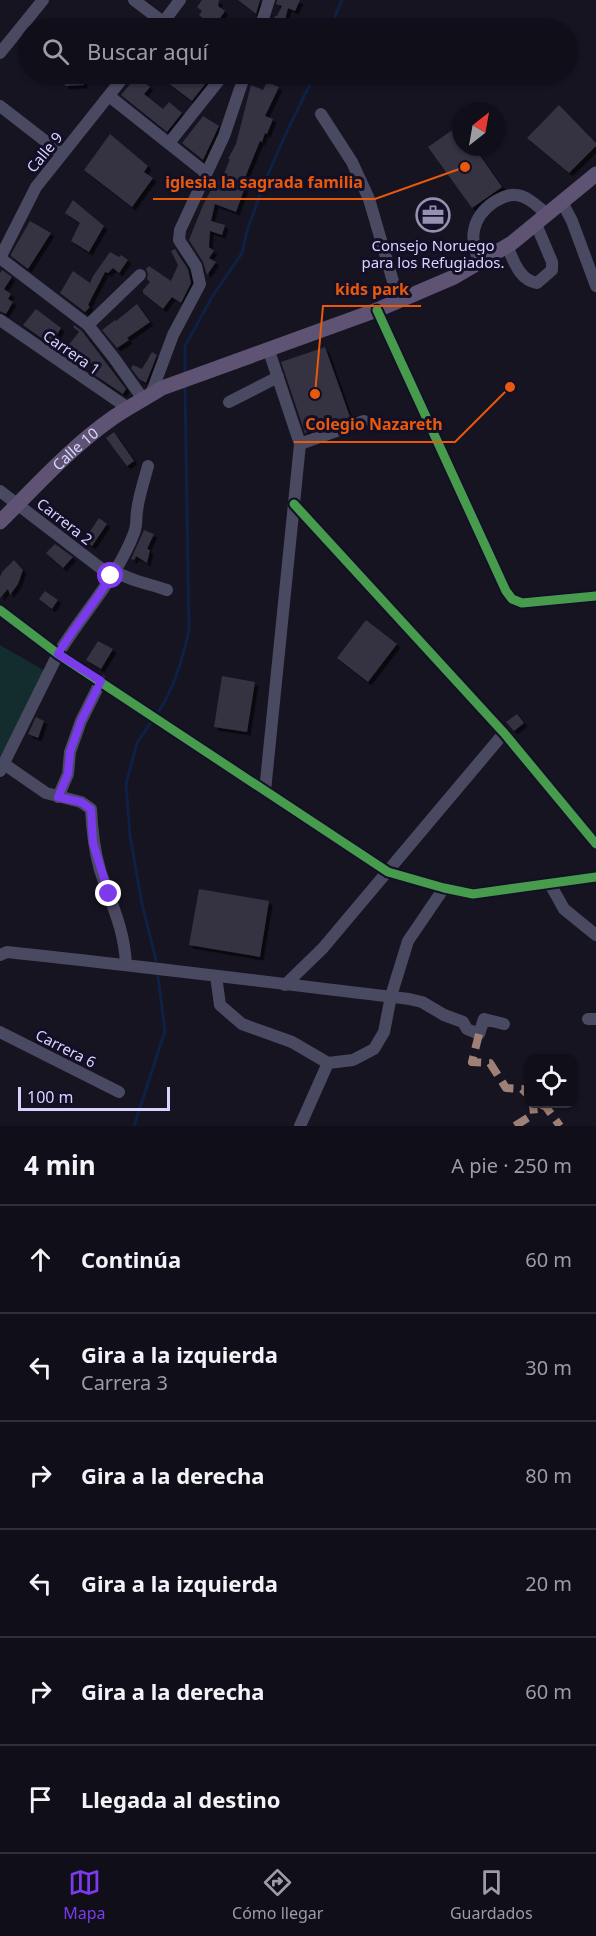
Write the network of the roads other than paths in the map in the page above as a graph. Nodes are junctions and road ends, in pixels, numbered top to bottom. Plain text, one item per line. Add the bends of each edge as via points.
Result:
1 (43, 0) edge
2 (134, 0) edge
3 (180, 0) edge
4 (269, 0) edge
5 (28, 18) edge
6 (155, 18) edge
7 (169, 18) edge
8 (263, 18) edge
9 (18, 31) edge
10 (0, 53) edge
11 (118, 84) edge
12 (216, 84) edge
13 (242, 84) edge
14 (109, 96) junction
15 (0, 106) edge
16 (321, 114) dead end
17 (169, 143) junction
18 (62, 154) junction
19 (206, 173) junction
20 (596, 174) edge
21 (562, 202) junction
22 (541, 219) junction
23 (507, 246) junction
24 (0, 258) edge
25 (480, 262) junction
26 (140, 275) dead end
27 (596, 286) edge
28 (399, 302) junction
29 (377, 310) junction
30 (0, 320) edge
31 (88, 325) junction
32 (269, 351) junction
33 (278, 377) junction
34 (152, 394) junction
35 (229, 402) dead end
36 (128, 408) junction
37 (364, 421) dead end
38 (300, 444) junction
39 (148, 466) dead end
40 (0, 491) edge
41 (18, 504) junction
42 (294, 504) junction
43 (0, 522) edge
44 (113, 573) junction
45 (167, 590) dead end
46 (596, 596) edge
47 (0, 610) edge
48 (58, 654) junction
49 (101, 681) junction
50 (504, 733) junction
51 (2, 767) edge
52 (266, 791) junction
53 (58, 797) junction
54 (596, 844) edge
55 (388, 872) junction
56 (596, 877) edge
57 (550, 884) junction
58 (444, 888) junction
59 (596, 935) edge
60 (0, 955) edge
61 (126, 964) junction
62 (216, 976) junction
63 (285, 985) junction
64 (391, 996) junction
65 (504, 1024) dead end
66 (0, 1032) edge
67 (328, 1063) junction
68 (119, 1092) dead end
69 (300, 1126) edge

1 - 5 street
2 - 6 street
3 - 7 street
4 - 8 street
9 - 10 street
11 - 14 street, Calle 9
12 - 17 street
13 - 19 street
14 - 17 street
14 - 18 street, Calle 9
15 - 18 street
16 - 28 street via 352,162 369,199
17 - 19 street
18 - 24 street, Calle 9 via 36,187
19 - 34 street via 179,234 196,266 200,284 173,335
20 - 21 main road, Calle 10
21 - 22 main road, Calle 10
21 - 27 street
22 - 23 main road, Calle 10
22 - 23 street via 552,262 546,277 537,283 528,281
22 - 25 street via 527,199 515,194 503,196 474,225 472,239
23 - 25 main road, Calle 10
24 - 31 street
25 - 28 main road, Calle 10
26 - 31 street
28 - 29 main road, Calle 10
29 - 32 main road, Calle 10
29 - 46 street via 512,599 522,603
30 - 36 street, Carrera 1
31 - 34 street via 114,358
32 - 33 street
32 - 34 main road, Calle 10
33 - 35 street
33 - 38 street
34 - 36 main road, Calle 10
36 - 41 main road, Calle 10 via 88,438
37 - 38 street
38 - 42 street
39 - 44 street via 135,530
40 - 41 street, Carrera 2
41 - 43 main road, Calle 10
41 - 44 street, Carrera 2
42 - 50 street
42 - 52 street
44 - 45 street, Carrera 2
44 - 48 street
47 - 48 street
48 - 49 street
48 - 51 street
49 - 52 street
49 - 53 street via 81,721
50 - 54 street
50 - 55 street
51 - 53 street
52 - 55 street
53 - 61 street via 81,802 91,809 93,843 120,923
55 - 58 street
55 - 63 street via 323,948
56 - 57 street
57 - 58 street via 473,894
57 - 59 street via 564,909
58 - 64 street via 408,941
60 - 61 street via 6,952
61 - 62 street
62 - 63 street
62 - 67 street via 220,1005 242,1024 292,1042
63 - 64 street
64 - 65 street via 422,1002 479,1034 484,1019
64 - 67 street via 384,1032 374,1049 353,1060
66 - 68 street, Carrera 6
67 - 69 street

